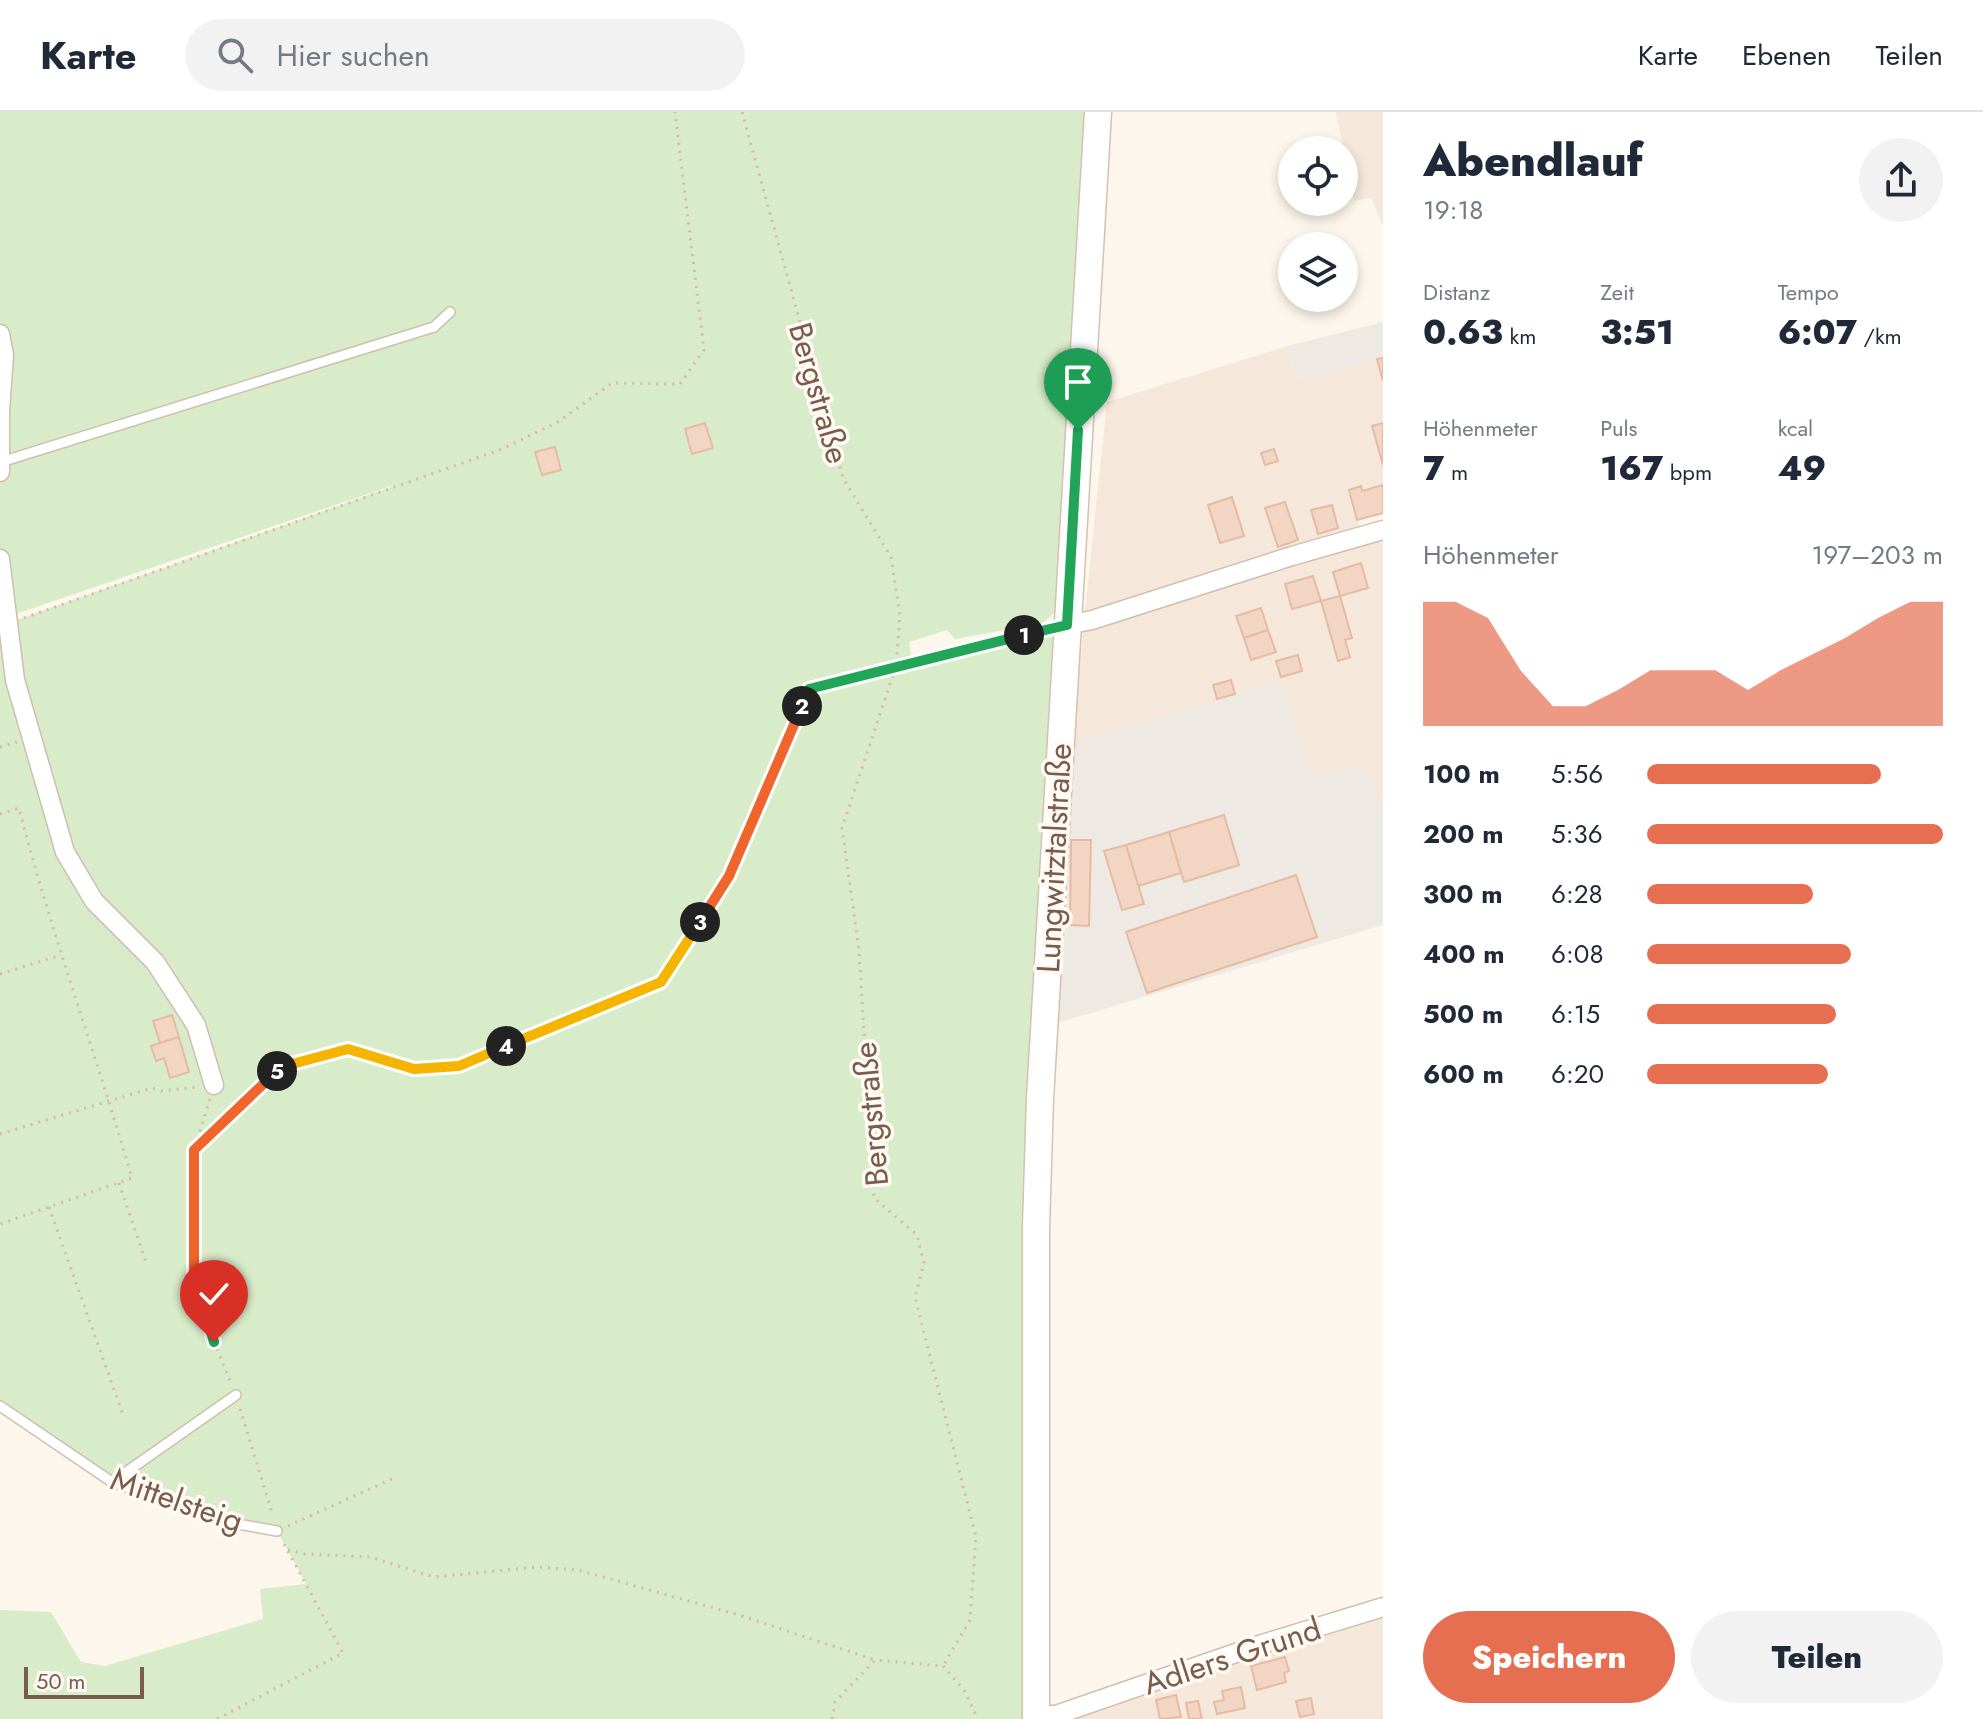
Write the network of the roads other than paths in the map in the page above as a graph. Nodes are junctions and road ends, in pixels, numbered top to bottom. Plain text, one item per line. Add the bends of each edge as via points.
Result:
1 (1098, 112) edge
2 (450, 312) dead end
3 (0, 334) edge
4 (1, 462) edge
5 (0, 472) edge
6 (1383, 530) edge
7 (0, 559) edge
8 (1067, 625) junction
9 (214, 1085) road end
10 (236, 1395) road end
11 (0, 1406) edge
12 (112, 1482) junction
13 (277, 1531) road end
14 (1383, 1607) edge
15 (1036, 1717) edge

1 - 8 main road, Lungwitztalstraße
2 - 4 lane via 434,327
3 - 4 street
4 - 5 street
6 - 8 street
7 - 9 street via 15,680 65,852 94,901 155,962 196,1025
8 - 15 main road, Lungwitztalstraße via 1036,1227
10 - 12 lane
11 - 12 lane, Mittelsteig
12 - 13 lane, Mittelsteig via 221,1521
14 - 15 street, Adlers Grund via 1056,1715

